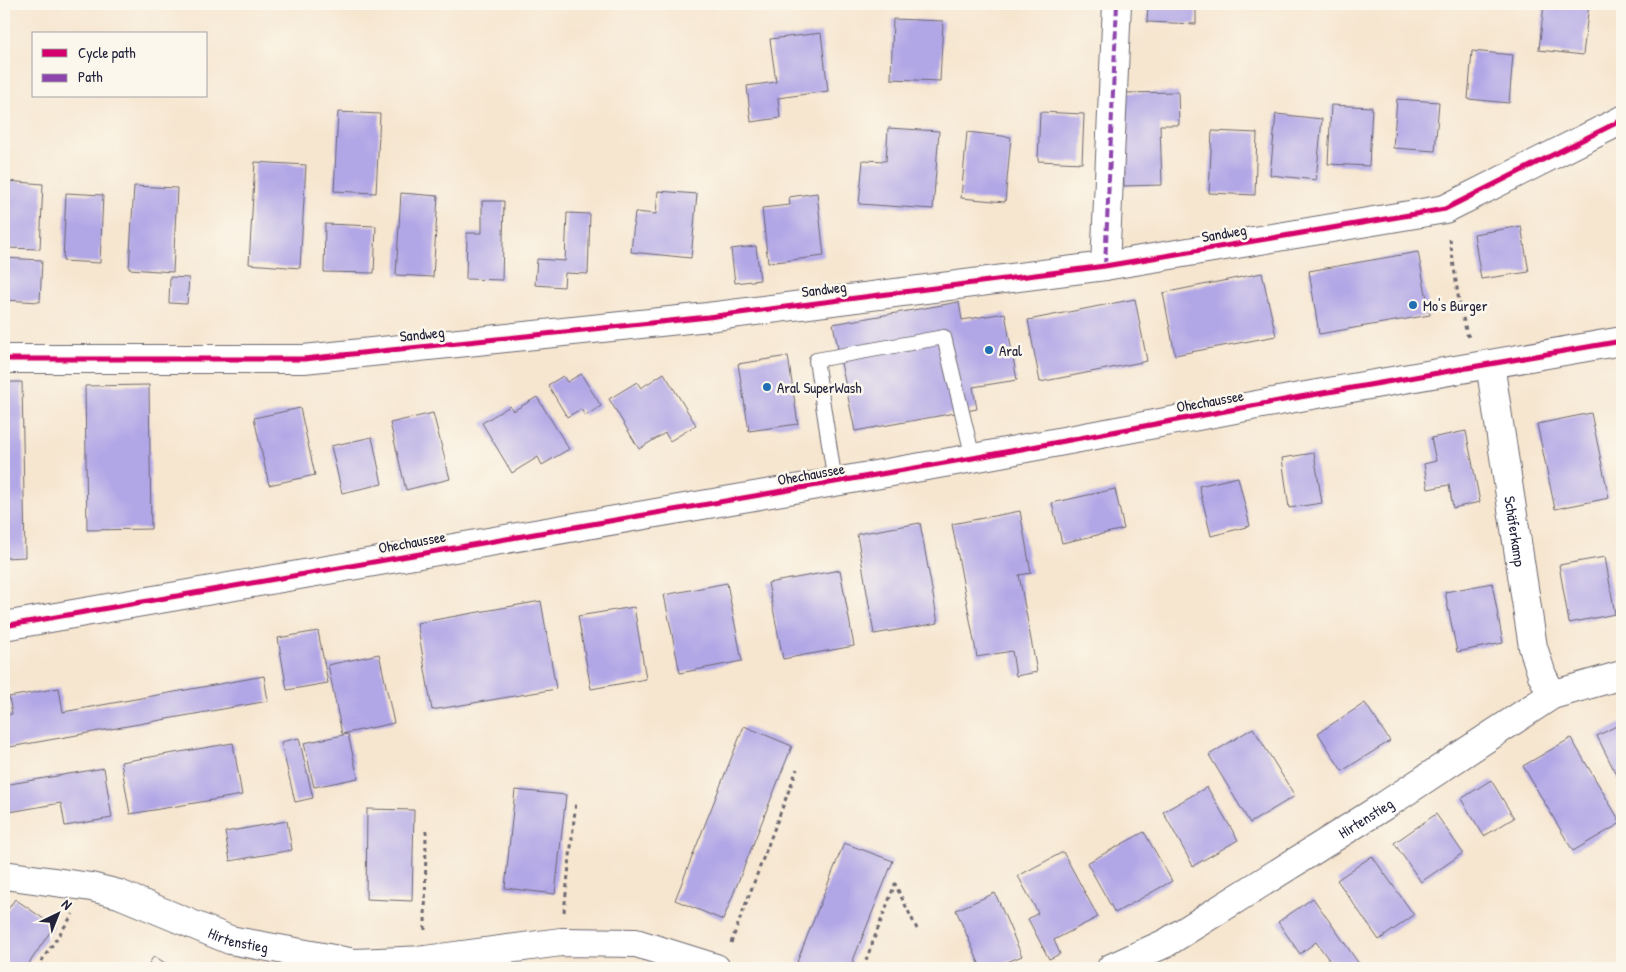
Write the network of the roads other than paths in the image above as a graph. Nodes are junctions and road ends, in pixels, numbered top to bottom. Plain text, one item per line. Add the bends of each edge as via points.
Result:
1 (1117, 4) edge
2 (1622, 120) edge
3 (1105, 266) junction
4 (1622, 341) edge
5 (4, 359) edge
6 (1490, 364) junction
7 (973, 458) junction
8 (835, 482) junction
9 (4, 626) edge
10 (1622, 675) edge
11 (1552, 695) junction
12 (4, 875) edge
13 (722, 959) edge
14 (1111, 968) edge

1 - 3 street
2 - 3 street, Sandweg via 1445,209
3 - 5 street, Sandweg via 708,317 304,359
4 - 6 street, Ohechaussee
6 - 7 street, Ohechaussee
6 - 11 street, Schäferkamp via 1533,647
7 - 8 street, Ohechaussee
7 - 8 lane via 944,337 816,360
8 - 9 street, Ohechaussee
10 - 11 street, Hirtenstieg
11 - 14 street, Hirtenstieg via 1384,806 1166,943
12 - 13 street, Hirtenstieg via 119,894 230,940 355,963 425,960 561,942 636,943

